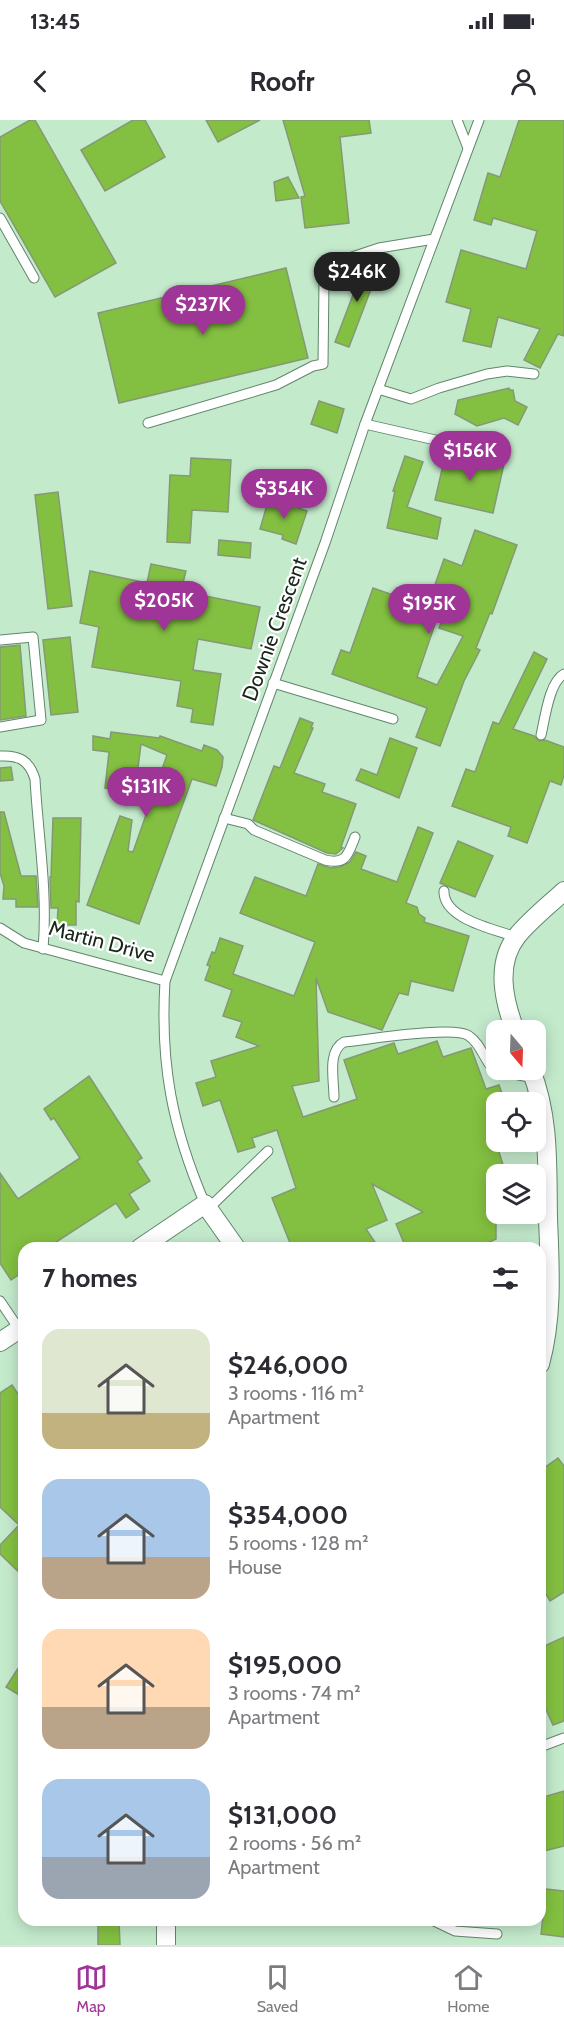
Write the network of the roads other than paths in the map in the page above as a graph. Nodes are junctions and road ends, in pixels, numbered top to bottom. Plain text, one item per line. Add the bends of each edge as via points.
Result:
1 (457, 120) edge
2 (479, 120) edge
3 (468, 148) junction
4 (0, 218) edge
5 (434, 239) junction
6 (34, 278) dead end
7 (534, 374) dead end
8 (378, 389) junction
9 (148, 423) dead end
10 (365, 424) junction
11 (444, 442) dead end
12 (0, 640) edge
13 (564, 674) edge
14 (273, 682) junction
15 (393, 719) dead end
16 (0, 727) edge
17 (542, 735) dead end
18 (0, 756) edge
19 (224, 818) junction
20 (355, 837) dead end
21 (444, 891) dead end
22 (564, 891) edge
23 (0, 928) edge
24 (516, 937) junction
25 (43, 949) junction
26 (165, 981) junction
27 (512, 1020) edge
28 (486, 1058) edge
29 (535, 1080) edge
30 (334, 1097) dead end
31 (268, 1151) dead end
32 (207, 1206) junction
33 (150, 1242) edge
34 (232, 1242) edge
35 (0, 1301) edge
36 (18, 1323) edge
37 (18, 1331) edge
38 (546, 1337) edge
39 (0, 1342) edge
40 (564, 1738) edge
41 (546, 1745) edge
42 (166, 1926) edge
43 (445, 1926) edge
44 (497, 1934) dead end
45 (166, 1945) edge

1 - 3 lane
2 - 3 lane, Downie Crescent
3 - 5 lane, Downie Crescent
4 - 6 lane
5 - 8 lane, Downie Crescent
5 - 9 lane via 379,248 332,267 324,281 323,364 276,385
7 - 8 lane via 486,374 411,399
8 - 10 lane, Downie Crescent
10 - 11 lane
10 - 14 lane, Downie Crescent
12 - 16 lane via 33,637 41,720
13 - 17 lane via 552,692
14 - 15 lane
14 - 19 lane, Downie Crescent
18 - 25 lane via 24,759 35,779 44,892
19 - 20 lane via 248,824 254,830 338,863 344,860
19 - 26 lane, Downie Crescent
21 - 24 lane via 444,899 453,912
22 - 24 street
23 - 25 lane, Martin Drive
24 - 27 street via 504,972
25 - 26 lane, Martin Drive
26 - 32 lane, Martin Drive via 162,1021 169,1094 182,1145
28 - 30 lane via 463,1032 344,1042 334,1053
29 - 38 street via 545,1120 550,1256
31 - 32 lane
32 - 33 street
32 - 34 street, Martin Drive
35 - 36 lane
37 - 39 street
40 - 41 lane
42 - 45 street
43 - 44 lane via 455,1931

